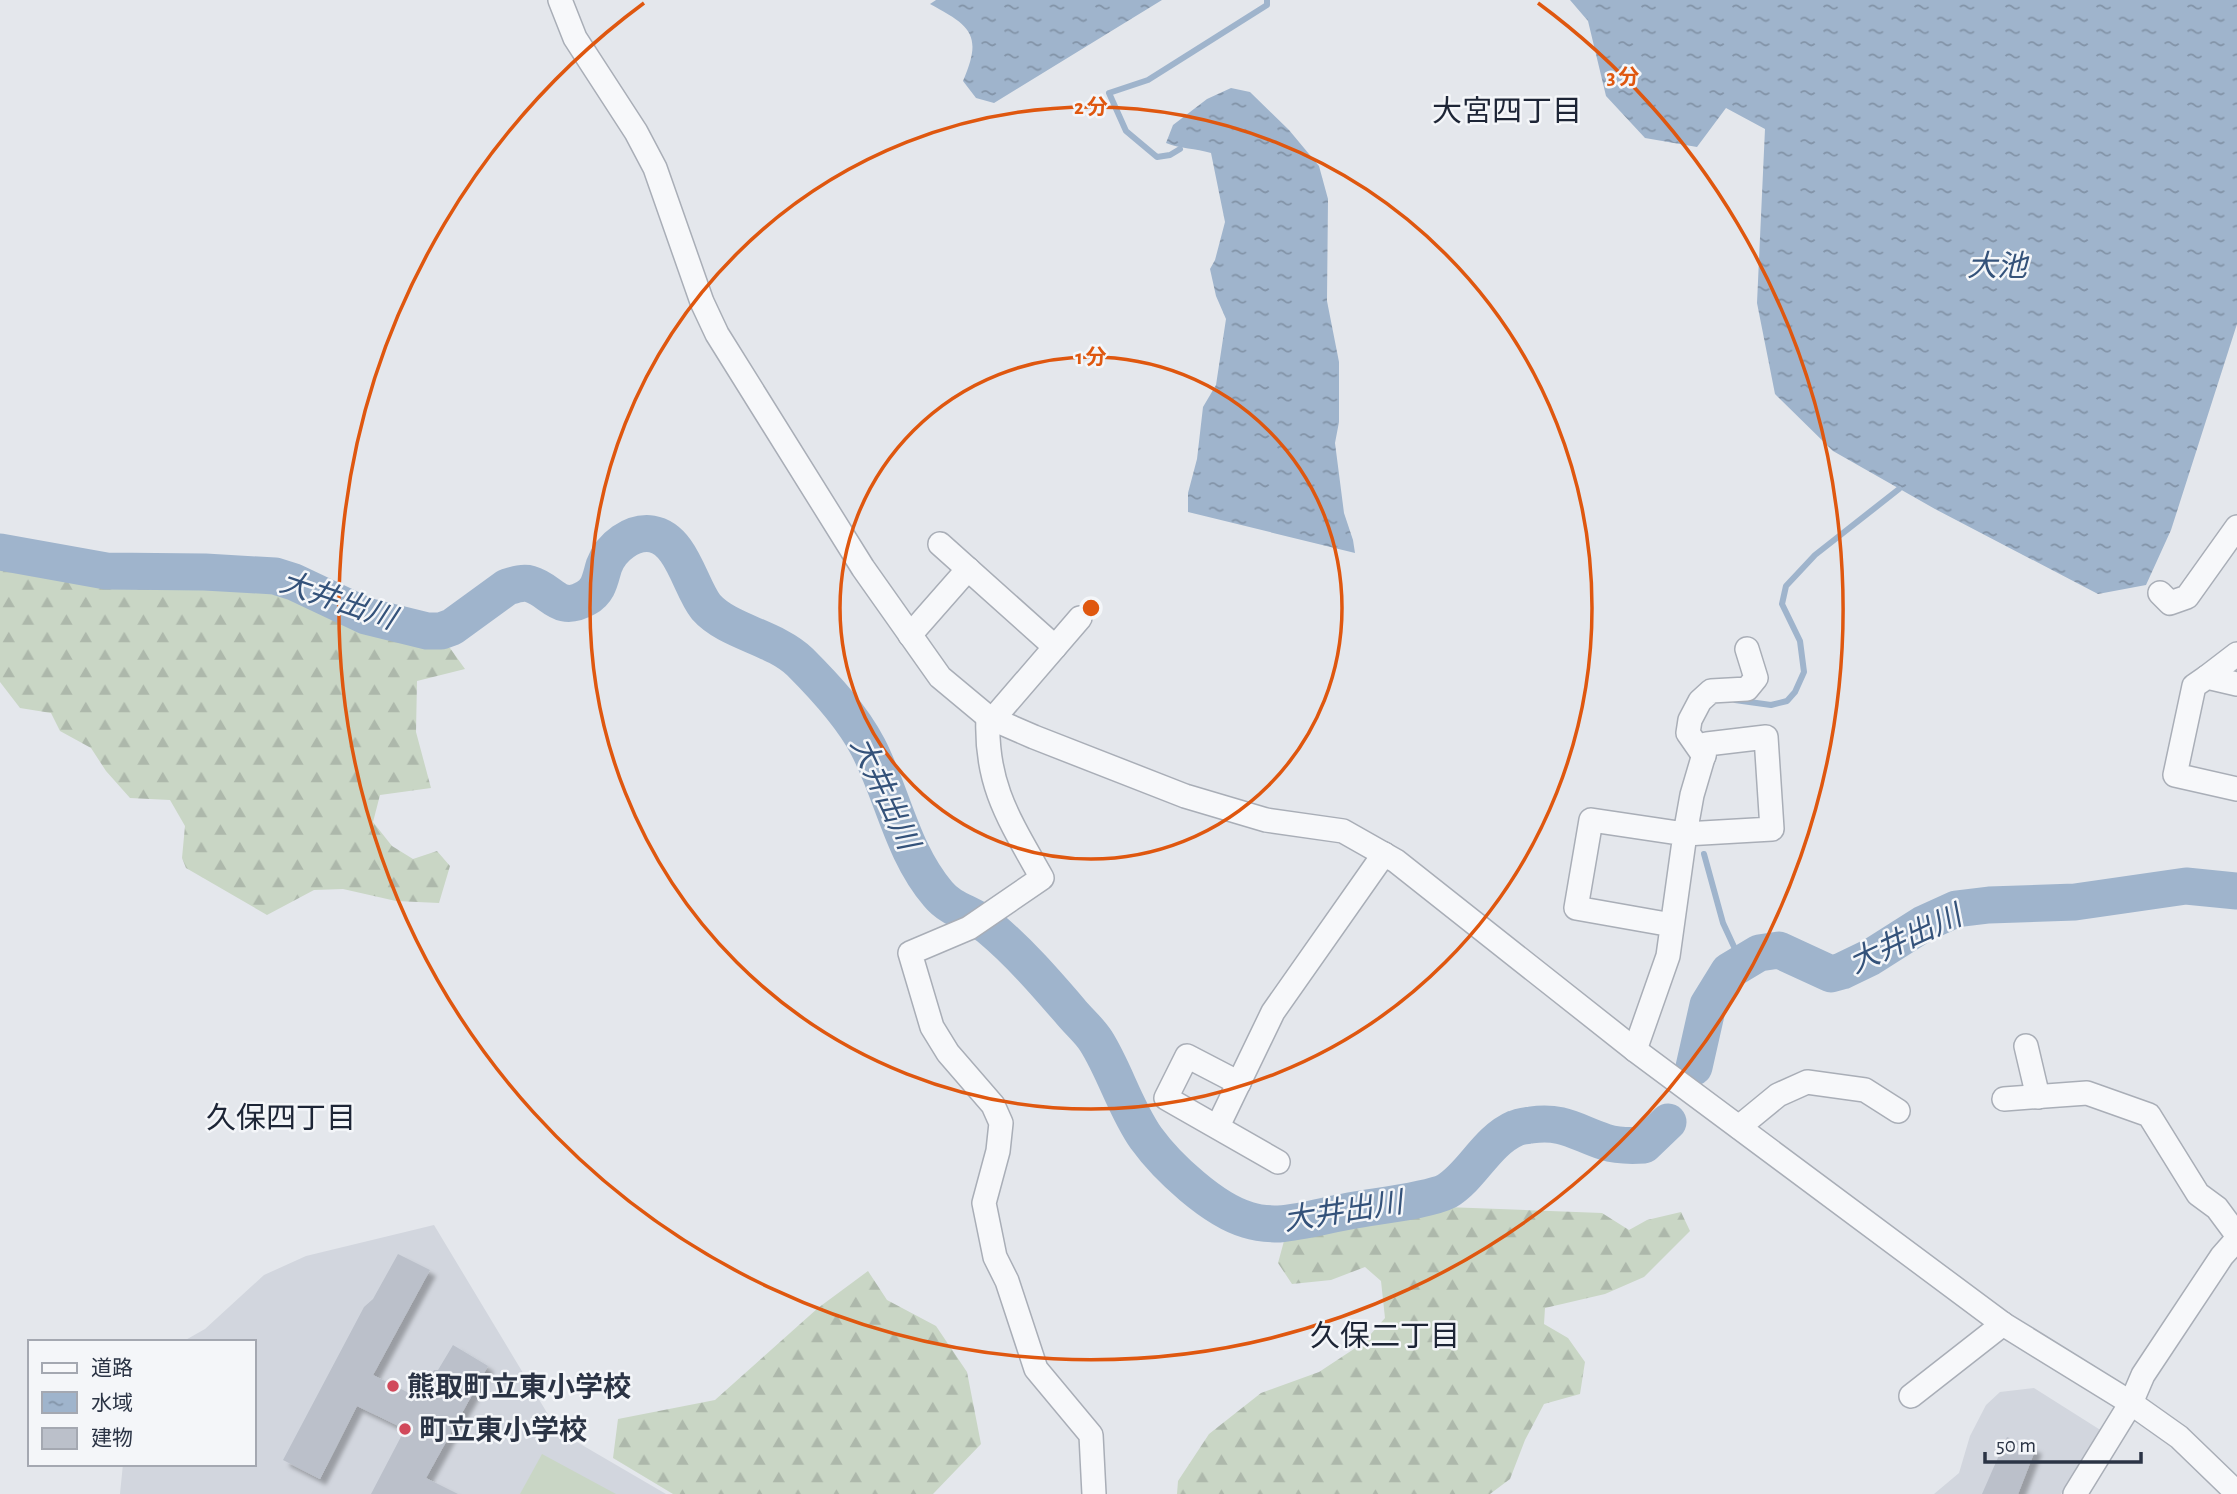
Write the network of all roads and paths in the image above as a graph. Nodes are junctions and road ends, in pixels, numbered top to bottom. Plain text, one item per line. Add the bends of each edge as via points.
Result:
1 (560, 0) edge
2 (2237, 527) edge
3 (940, 544) dead end
4 (968, 569) junction
5 (2160, 593) dead end
6 (1080, 618) dead end
7 (910, 635) junction
8 (1055, 647) junction
9 (1747, 649) dead end
10 (2237, 654) edge
11 (2207, 677) junction
12 (2237, 684) edge
13 (990, 718) junction
14 (1704, 756) junction
15 (2237, 789) edge
16 (1685, 834) junction
17 (1384, 854) junction
18 (1672, 925) junction
19 (2025, 1045) dead end
20 (1635, 1050) junction
21 (1239, 1083) junction
22 (2038, 1097) junction
23 (2004, 1099) dead end
24 (1898, 1111) dead end
25 (1218, 1126) junction
26 (1739, 1127) junction
27 (1278, 1162) dead end
28 (2237, 1237) edge
29 (2003, 1324) junction
30 (1911, 1396) dead end
31 (2131, 1404) junction
32 (2237, 1493) edge
33 (1094, 1494) edge
34 (2075, 1494) edge

1 - 7 street via 575,38 655,167 717,334
2 - 5 street via 2187,597 2170,603
3 - 4 street
4 - 7 street
4 - 8 street
6 - 8 street
7 - 13 street via 940,677
8 - 13 street
9 - 14 street via 1756,678 1747,689 1712,691 1700,701 1690,720 1688,733
10 - 11 street
11 - 12 street
11 - 15 street via 2194,686 2175,775
13 - 17 street via 1185,796 1266,820 1343,831
13 - 33 street via 987,746 992,776 1007,815 1042,877 969,928 910,953 932,1027 993,1105 1001,1123 984,1203 995,1257 1036,1369 1090,1435
14 - 16 street
14 - 16 street via 1707,744 1766,737 1772,829
16 - 18 street
16 - 18 street via 1591,820 1576,908
17 - 20 street
17 - 21 street via 1273,1012
18 - 20 street via 1668,956
19 - 22 street
20 - 26 street
21 - 25 street
21 - 25 street via 1187,1056 1166,1098
22 - 23 street
22 - 28 street via 2087,1093 2149,1115 2198,1194 2217,1208
24 - 26 street via 1865,1090 1807,1082 1778,1095
25 - 27 street
26 - 29 street
28 - 31 street via 2183,1311 2143,1375
29 - 30 street
29 - 31 street
31 - 32 street via 2179,1437
31 - 34 street

